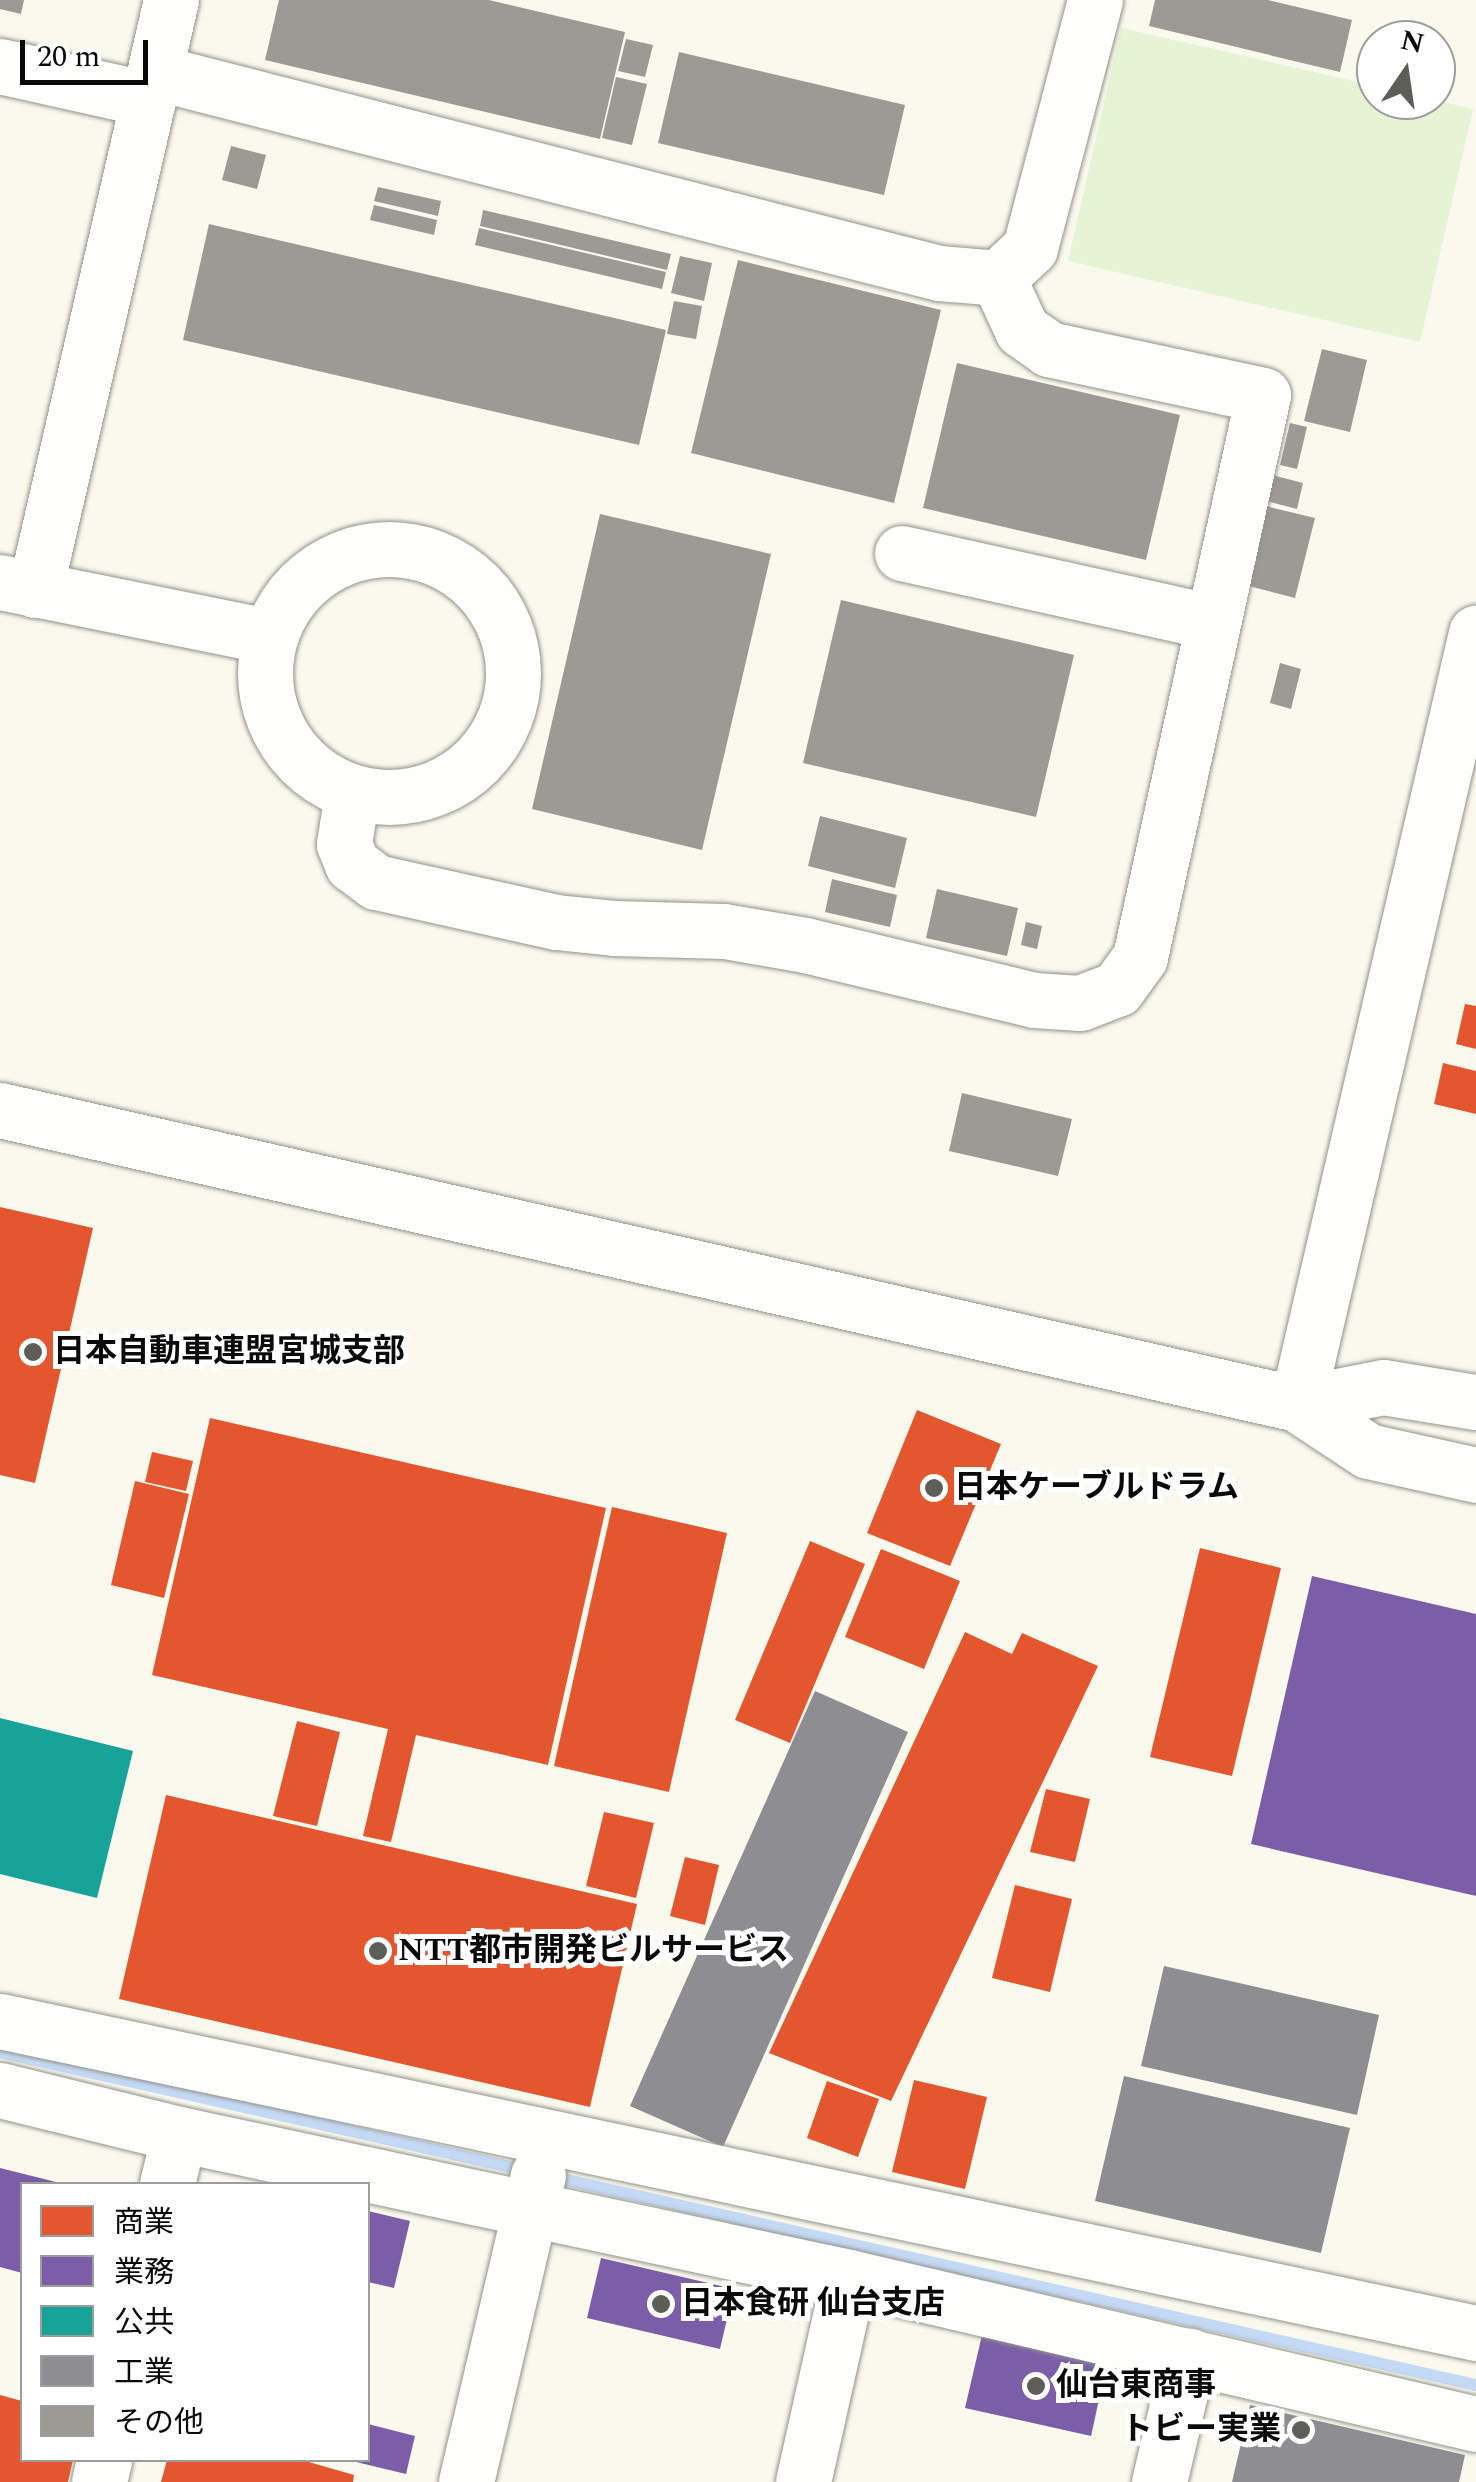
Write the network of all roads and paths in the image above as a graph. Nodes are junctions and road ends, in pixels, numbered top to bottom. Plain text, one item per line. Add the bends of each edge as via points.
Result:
1 (171, 0) edge
2 (1096, 0) edge
3 (0, 66) edge
4 (152, 85) junction
5 (998, 278) junction
6 (902, 553) dead end
7 (18, 586) edge
8 (1212, 622) junction
9 (1476, 633) edge
10 (269, 636) junction
11 (352, 793) junction
12 (0, 1110) edge
13 (1476, 1402) edge
14 (1298, 1404) junction
15 (1476, 1476) edge
16 (0, 2021) edge
17 (0, 2090) edge
18 (546, 2138) junction
19 (173, 2159) edge
20 (341, 2182) edge
21 (370, 2186) edge
22 (530, 2208) junction
23 (849, 2278) junction
24 (1476, 2334) edge
25 (1189, 2355) junction
26 (1476, 2424) edge
27 (466, 2482) edge
28 (804, 2482) edge
29 (1159, 2482) edge

1 - 4 street
2 - 5 street via 1030,248
3 - 4 street
4 - 5 street via 939,273
4 - 7 street
5 - 8 street via 1022,330 1048,349 1263,394
6 - 8 street
7 - 10 street
8 - 11 street via 1140,957 1118,988 1080,1003 1034,1000 724,931 556,922 376,882 352,864 344,844
9 - 14 street
10 - 11 street via 264,674 270,714 289,748 316,775
10 - 11 street via 288,598 318,570 357,552 399,549 440,559 474,582 500,615 513,656 512,697 498,736 471,768 435,790 394,798
12 - 14 street
13 - 14 street via 1383,1388
14 - 15 street via 1368,1451
16 - 18 street
17 - 19 street
18 - 22 street
18 - 24 street
19 - 20 street
21 - 22 street
22 - 23 street
22 - 27 street
23 - 25 street
23 - 28 street
25 - 26 street
25 - 29 street

